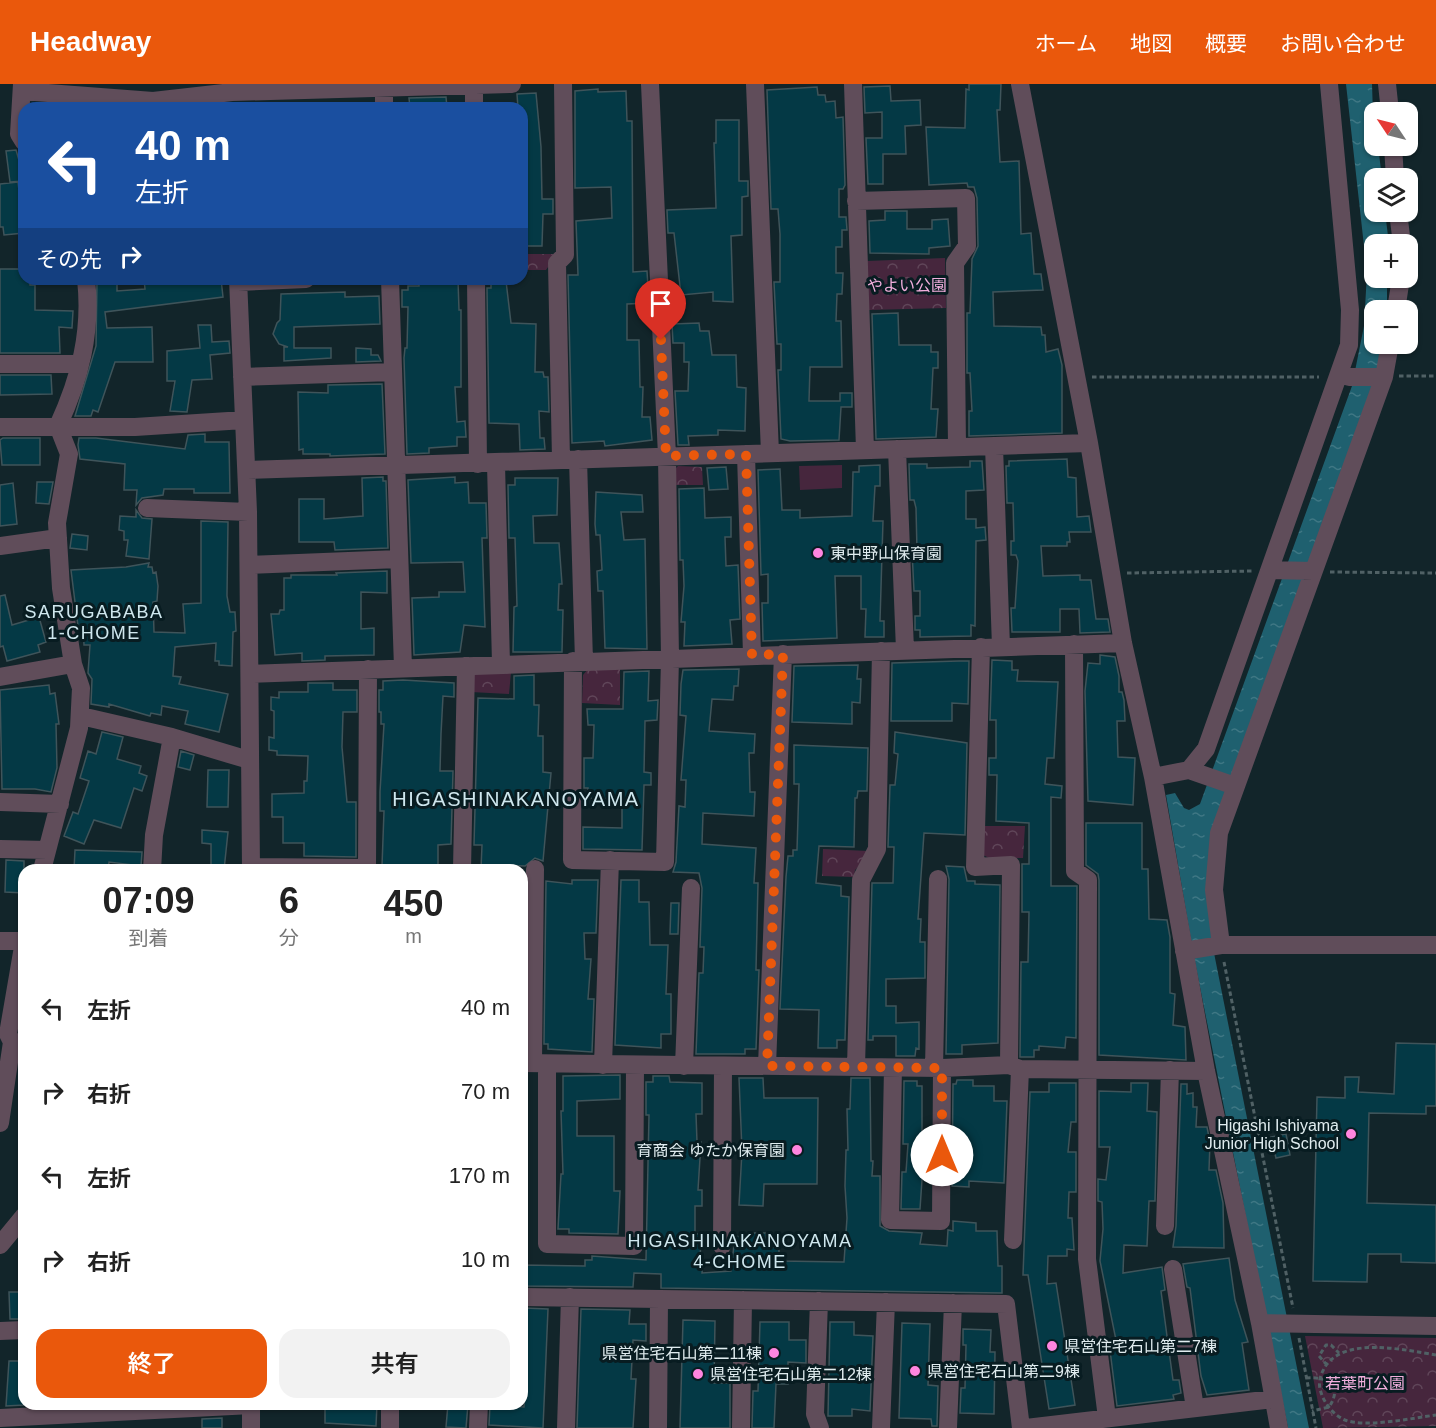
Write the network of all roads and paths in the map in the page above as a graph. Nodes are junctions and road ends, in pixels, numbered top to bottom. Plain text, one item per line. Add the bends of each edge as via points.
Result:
1 (512, 84) edge
2 (563, 84) edge
3 (650, 84) edge
4 (755, 84) edge
5 (853, 84) edge
6 (1020, 84) edge
7 (1329, 84) edge
8 (1387, 84) edge
9 (453, 85) edge
10 (474, 85) edge
11 (384, 86) edge
12 (320, 87) edge
13 (22, 88) edge
14 (232, 95) edge
15 (193, 102) edge
16 (384, 102) edge
17 (474, 102) edge
18 (1389, 102) edge
19 (856, 201) junction
20 (87, 285) edge
21 (238, 285) edge
22 (390, 285) edge
23 (476, 285) edge
24 (1388, 354) edge
25 (0, 364) edge
26 (80, 364) junction
27 (393, 372) junction
28 (1436, 376) edge
29 (242, 377) junction
30 (1075, 377) junction
31 (1344, 377) junction
32 (1382, 377) junction
33 (244, 420) junction
34 (58, 426) junction
35 (0, 427) edge
36 (1089, 443) junction
37 (994, 446) junction
38 (957, 447) junction
39 (897, 449) junction
40 (865, 450) junction
41 (770, 453) junction
42 (746, 454) junction
43 (666, 456) junction
44 (570, 460) junction
45 (487, 464) junction
46 (396, 465) junction
47 (247, 471) junction
48 (147, 508) dead end
49 (248, 512) junction
50 (58, 538) junction
51 (0, 546) edge
52 (399, 559) junction
53 (249, 565) junction
54 (1275, 571) junction
55 (1311, 571) junction
56 (1436, 573) edge
57 (1113, 574) junction
58 (1123, 643) junction
59 (1074, 644) junction
60 (981, 647) junction
61 (1001, 647) junction
62 (905, 650) junction
63 (881, 651) junction
64 (783, 654) junction
65 (752, 655) junction
66 (670, 658) junction
67 (578, 661) junction
68 (73, 664) junction
69 (501, 664) junction
70 (466, 666) junction
71 (403, 668) junction
72 (368, 669) junction
73 (250, 674) junction
74 (0, 677) edge
75 (81, 716) junction
76 (172, 737) junction
77 (249, 760) junction
78 (1197, 773) junction
79 (1153, 777) junction
80 (1232, 786) junction
81 (0, 802) edge
82 (60, 804) junction
83 (0, 849) edge
84 (47, 850) junction
85 (610, 860) junction
86 (44, 864) edge
87 (152, 864) edge
88 (251, 864) edge
89 (367, 864) edge
90 (462, 864) edge
91 (535, 869) dead end
92 (938, 879) dead end
93 (691, 888) dead end
94 (0, 941) edge
95 (18, 941) edge
96 (1436, 945) edge
97 (1218, 946) junction
98 (1188, 951) junction
99 (18, 986) edge
100 (11, 1038) edge
101 (534, 1064) edge
102 (603, 1065) junction
103 (635, 1065) junction
104 (684, 1065) junction
105 (723, 1066) junction
106 (767, 1066) junction
107 (856, 1067) junction
108 (1015, 1067) junction
109 (893, 1068) junction
110 (938, 1068) junction
111 (1086, 1070) junction
112 (1170, 1070) junction
113 (1206, 1071) junction
114 (0, 1122) edge
115 (1165, 1226) dead end
116 (1013, 1240) dead end
117 (722, 1246) dead end
118 (1173, 1269) dead end
119 (528, 1297) edge
120 (570, 1297) junction
121 (658, 1299) junction
122 (743, 1300) junction
123 (819, 1301) junction
124 (886, 1302) junction
125 (953, 1303) junction
126 (1294, 1322) junction
127 (1260, 1323) junction
128 (1436, 1326) edge
129 (18, 1330) edge
130 (0, 1331) edge
131 (1339, 1353) junction
132 (1436, 1355) edge
133 (1327, 1365) junction
134 (1321, 1377) junction
135 (1306, 1378) junction
136 (1274, 1399) junction
137 (1329, 1407) junction
138 (1195, 1408) junction
139 (217, 1410) edge
140 (251, 1410) edge
141 (390, 1410) edge
142 (478, 1410) edge
143 (1312, 1411) junction
144 (1436, 1415) edge
145 (0, 1418) edge
146 (1107, 1418) junction
147 (1173, 1419) edge
148 (161, 1420) edge
149 (80, 1422) edge
150 (250, 1428) edge
151 (390, 1428) edge
152 (478, 1428) edge
153 (567, 1428) edge
154 (658, 1428) edge
155 (741, 1428) edge
156 (820, 1428) edge
157 (880, 1428) edge
158 (948, 1428) edge
159 (1021, 1428) edge
160 (1026, 1428) edge
161 (1279, 1428) edge
162 (1316, 1428) edge

1 - 10 street
2 - 44 street via 565,255 557,263
3 - 43 street
4 - 41 street
5 - 19 street
6 - 30 street
7 - 31 street via 1350,310
8 - 18 street
9 - 10 street
9 - 11 street
10 - 17 street
11 - 12 street
11 - 16 street
12 - 14 street
13 - 15 street
14 - 15 street
19 - 38 street via 966,198 967,246 955,263
19 - 40 street
20 - 26 street via 87,339
21 - 29 street
22 - 27 street
23 - 45 street
24 - 32 street
25 - 26 street
26 - 34 street
27 - 29 street
27 - 46 street
28 - 32 path
29 - 33 street
30 - 31 path
30 - 36 street
31 - 32 street
31 - 54 street
32 - 55 street
33 - 34 street via 135,427
33 - 47 street
34 - 35 street
34 - 50 street via 69,454
36 - 37 street
36 - 57 street
37 - 38 street
37 - 61 street
38 - 39 street
39 - 40 street
39 - 62 street
40 - 41 street
41 - 42 street
42 - 43 street
42 - 65 street
43 - 44 street
43 - 66 street
44 - 45 street
44 - 67 street
45 - 46 street
45 - 69 street
46 - 47 street
46 - 52 street
47 - 49 street
48 - 49 street
49 - 53 street
50 - 51 street
50 - 68 street
52 - 53 street
52 - 71 street
53 - 73 street
54 - 55 street
54 - 57 path
54 - 78 street
55 - 56 path
55 - 80 street
57 - 58 street
58 - 59 street
58 - 79 street
59 - 61 street
59 - 111 street via 1075,871 1088,880
60 - 61 street
60 - 62 street
60 - 108 street via 975,867 1011,865
62 - 63 street
63 - 64 street
63 - 107 street via 877,849 861,880
64 - 65 street
64 - 106 street
65 - 66 street
66 - 67 street
66 - 85 street via 664,862
67 - 69 street
67 - 85 street via 572,860
68 - 74 street
68 - 75 street via 81,688
69 - 70 street
70 - 71 street
70 - 90 street
71 - 72 street
72 - 73 street
72 - 89 street
73 - 77 street
75 - 76 street
75 - 82 street
76 - 77 street
76 - 87 street
77 - 88 street
78 - 79 street
78 - 80 street
79 - 98 street
80 - 97 street via 1215,854
81 - 82 street
82 - 84 street
83 - 84 street
84 - 86 street
85 - 102 street
91 - 101 street
92 - 110 street
93 - 104 street
94 - 95 street
96 - 97 street
97 - 98 street
97 - 126 path
98 - 113 street
99 - 100 street
100 - 114 street
101 - 102 street
101 - 103 street via 547,1244 634,1246
102 - 103 street
103 - 104 street
104 - 105 street
105 - 106 street
105 - 117 street
106 - 107 street
107 - 109 street
108 - 110 street
108 - 111 street
108 - 116 street
109 - 110 street
109 - 110 street via 890,1220 941,1221
111 - 112 street
111 - 146 street via 1087,1259
112 - 113 street
112 - 115 street
113 - 127 street
118 - 138 street
119 - 120 street
120 - 121 street
120 - 153 street
121 - 122 street
121 - 154 street
122 - 123 street
122 - 155 street
123 - 124 street
123 - 156 street via 815,1414
124 - 125 street
124 - 157 street
125 - 158 street
125 - 159 street via 1006,1304
126 - 127 street
126 - 128 street
126 - 135 path
127 - 136 street
129 - 130 street
131 - 132 path via 1348,1348 1365,1348
131 - 133 path
131 - 133 path via 1326,1345 1319,1356
133 - 134 path
134 - 135 path
134 - 137 path via 1322,1398
134 - 137 path via 1334,1389
135 - 143 path
136 - 138 street
136 - 161 street
137 - 143 path
137 - 144 path via 1345,1420 1360,1424
138 - 147 street
139 - 148 street
140 - 150 street
141 - 151 street
142 - 152 street
143 - 162 path
145 - 149 street
146 - 147 street
146 - 160 street
148 - 149 street

